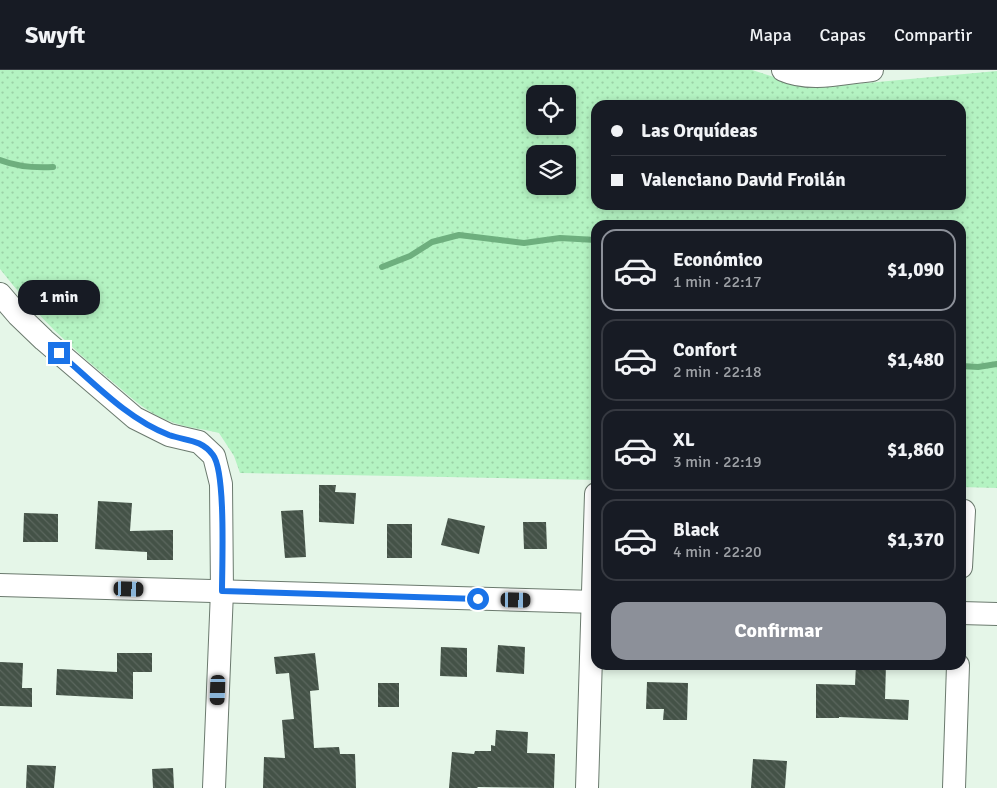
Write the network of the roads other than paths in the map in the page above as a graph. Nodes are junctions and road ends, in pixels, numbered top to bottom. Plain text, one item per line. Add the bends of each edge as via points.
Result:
1 (783, 70) edge
2 (872, 70) edge
3 (0, 294) edge
4 (0, 585) edge
5 (222, 591) junction
6 (591, 602) edge
7 (966, 613) edge
8 (997, 614) edge
9 (592, 670) edge
10 (958, 670) edge
11 (214, 788) edge
12 (587, 788) edge
13 (954, 788) edge

1 - 2 street via 818,76
3 - 5 street via 31,328 135,418 169,435 199,442 214,456 221,484
4 - 5 street
5 - 6 street
5 - 11 street
7 - 8 street
9 - 12 street
10 - 13 street

